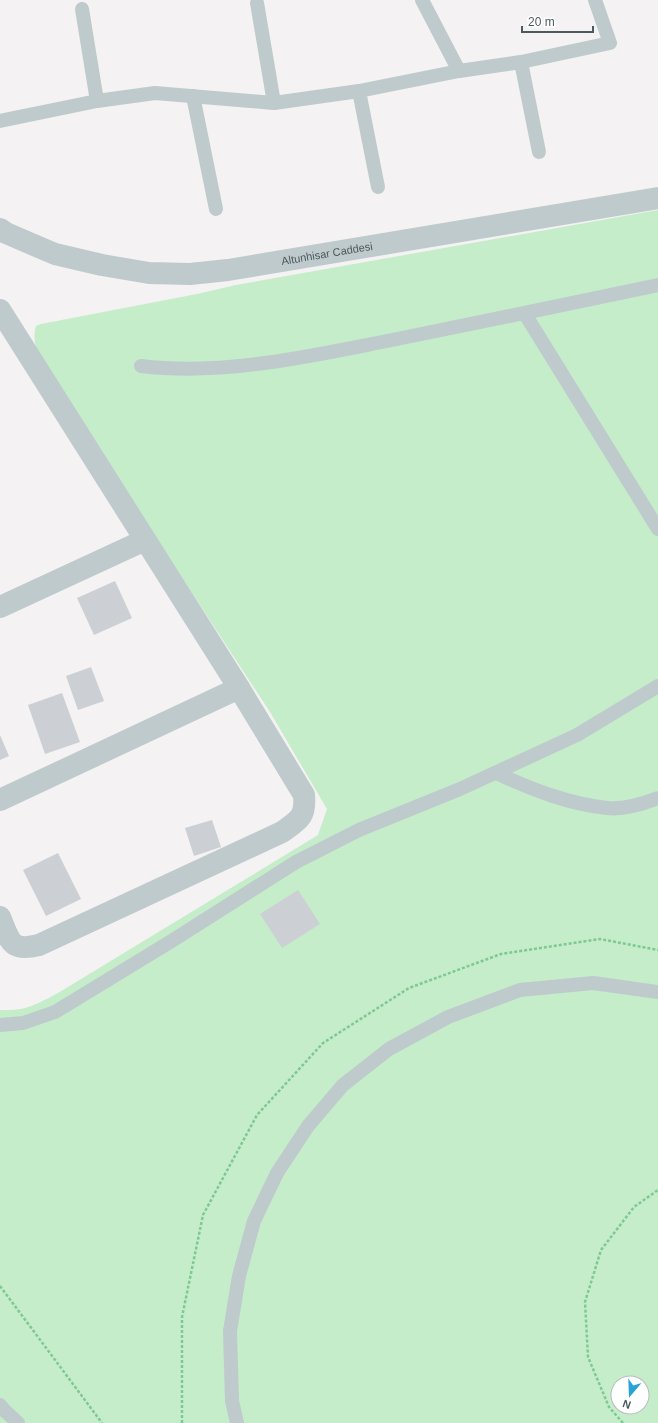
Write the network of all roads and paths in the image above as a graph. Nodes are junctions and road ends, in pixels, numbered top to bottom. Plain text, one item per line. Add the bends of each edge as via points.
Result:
1 (422, 0) edge
2 (595, 0) edge
3 (257, 3) dead end
4 (82, 9) dead end
5 (521, 62) junction
6 (459, 71) junction
7 (359, 91) junction
8 (193, 96) junction
9 (97, 102) junction
10 (274, 103) junction
11 (0, 121) edge
12 (539, 152) dead end
13 (378, 187) dead end
14 (658, 198) edge
15 (216, 209) dead end
16 (0, 229) edge
17 (658, 285) edge
18 (0, 310) edge
19 (526, 314) junction
20 (141, 366) dead end
21 (658, 530) edge
22 (145, 540) junction
23 (0, 607) edge
24 (658, 686) edge
25 (239, 688) junction
26 (496, 773) junction
27 (658, 798) edge
28 (0, 800) edge
29 (0, 917) edge
30 (658, 992) edge
31 (0, 1025) edge
32 (658, 1190) edge
33 (0, 1286) edge
34 (0, 1405) edge
35 (18, 1423) edge
36 (102, 1423) edge
37 (236, 1423) edge
38 (622, 1423) edge

1 - 6 lane
2 - 5 lane via 610,43
3 - 10 lane
4 - 9 lane
5 - 6 lane
5 - 12 lane
6 - 7 lane
7 - 10 lane
7 - 13 lane
8 - 9 lane via 155,93
8 - 10 lane
8 - 15 lane
9 - 11 lane
14 - 16 street, Altunhisar Caddesi via 228,270 190,274 149,273 102,266 55,254
17 - 19 lane
18 - 22 street
19 - 20 lane via 243,366 198,370
19 - 21 lane
22 - 23 street
22 - 25 street
24 - 26 lane via 577,735
25 - 28 street
25 - 29 street via 304,795 303,814 295,822 262,842 39,945 26,948 11,942
26 - 27 lane via 569,801 608,808 638,805
26 - 31 lane via 358,830 296,862 55,1012 23,1023
30 - 37 lane via 593,983 520,990 448,1017 389,1049 343,1085 308,1126 277,1173 254,1221 239,1276 230,1331 232,1401
32 - 38 path via 634,1207 601,1250 586,1302 588,1357 609,1408
33 - 36 path
34 - 35 lane

